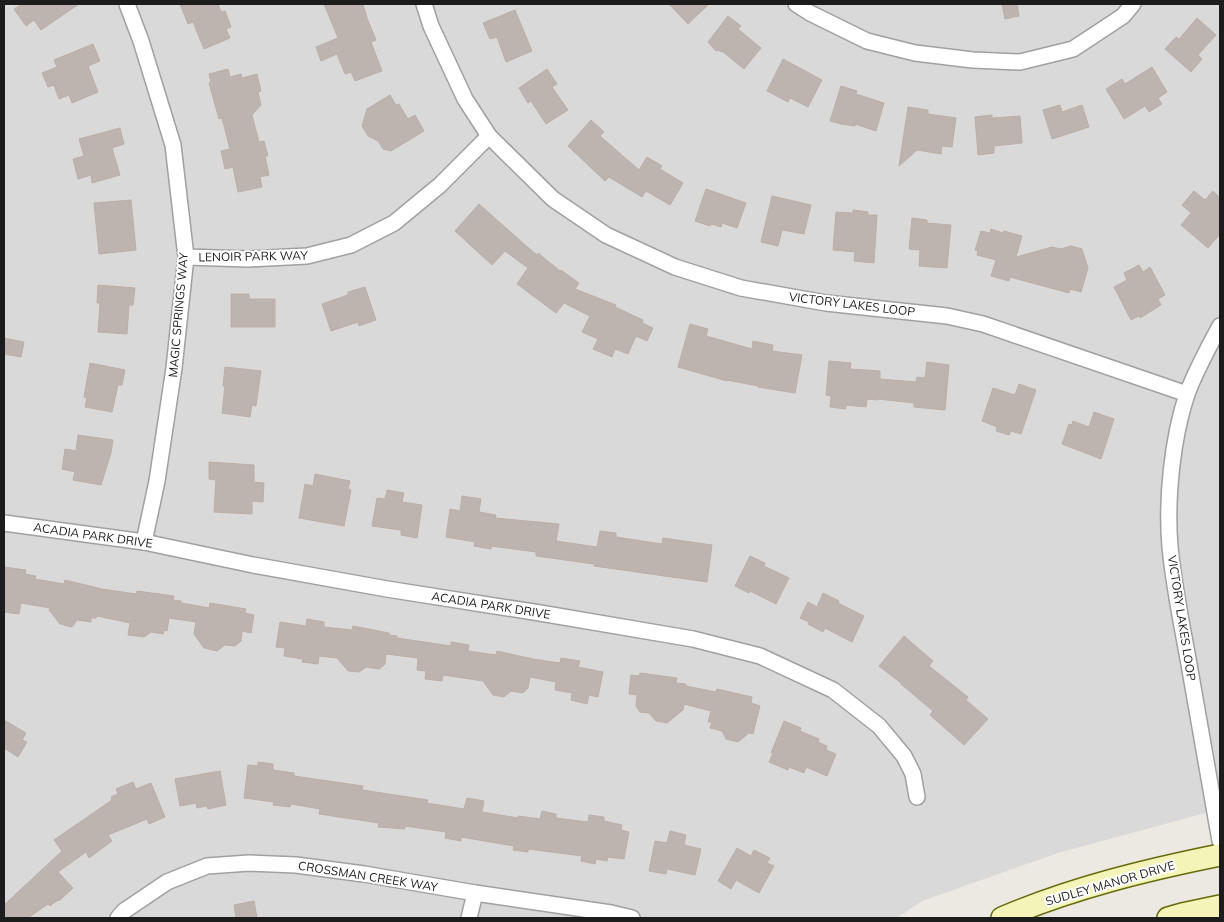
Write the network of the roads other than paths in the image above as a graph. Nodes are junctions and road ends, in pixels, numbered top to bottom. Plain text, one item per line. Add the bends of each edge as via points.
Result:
1 (127, 4) edge
2 (424, 4) edge
3 (796, 4) edge
4 (1133, 4) edge
5 (489, 136) junction
6 (186, 257) junction
7 (1220, 326) edge
8 (1187, 394) junction
9 (4, 523) edge
10 (144, 542) junction
11 (917, 796) dead end
12 (1220, 841) edge
13 (1220, 854) edge
14 (475, 893) junction
15 (1220, 906) edge
16 (118, 918) edge
17 (469, 918) edge
18 (632, 918) edge
19 (1002, 918) edge
20 (1168, 918) edge

1 - 6 street, MAGIC SPRINGS WAY via 173,144
2 - 5 street, VICTORY LAKES LOOP via 465,99
3 - 4 street via 867,41 915,53 1020,62 1073,49 1123,16
5 - 6 street, LENOIR PARK WAY via 440,185 394,223 351,245 308,256
5 - 8 street, VICTORY LAKES LOOP via 553,199 606,235 675,267 741,288 826,303 947,316 983,324
6 - 10 street, MAGIC SPRINGS WAY via 174,368
7 - 8 street, VICTORY LAKES LOOP
8 - 12 street, VICTORY LAKES LOOP via 1172,462 1170,546
9 - 10 street, ACADIA PARK DRIVE
10 - 11 street, ACADIA PARK DRIVE via 358,584 693,639 760,656 834,690 879,726 904,756 914,774
13 - 19 main road, SUDLEY MANOR DRIVE via 1076,890
14 - 16 street, CROSSMAN CREEK WAY via 364,874 249,863 207,866 167,882
14 - 17 street
14 - 18 street, CROSSMAN CREEK WAY
15 - 20 main road

